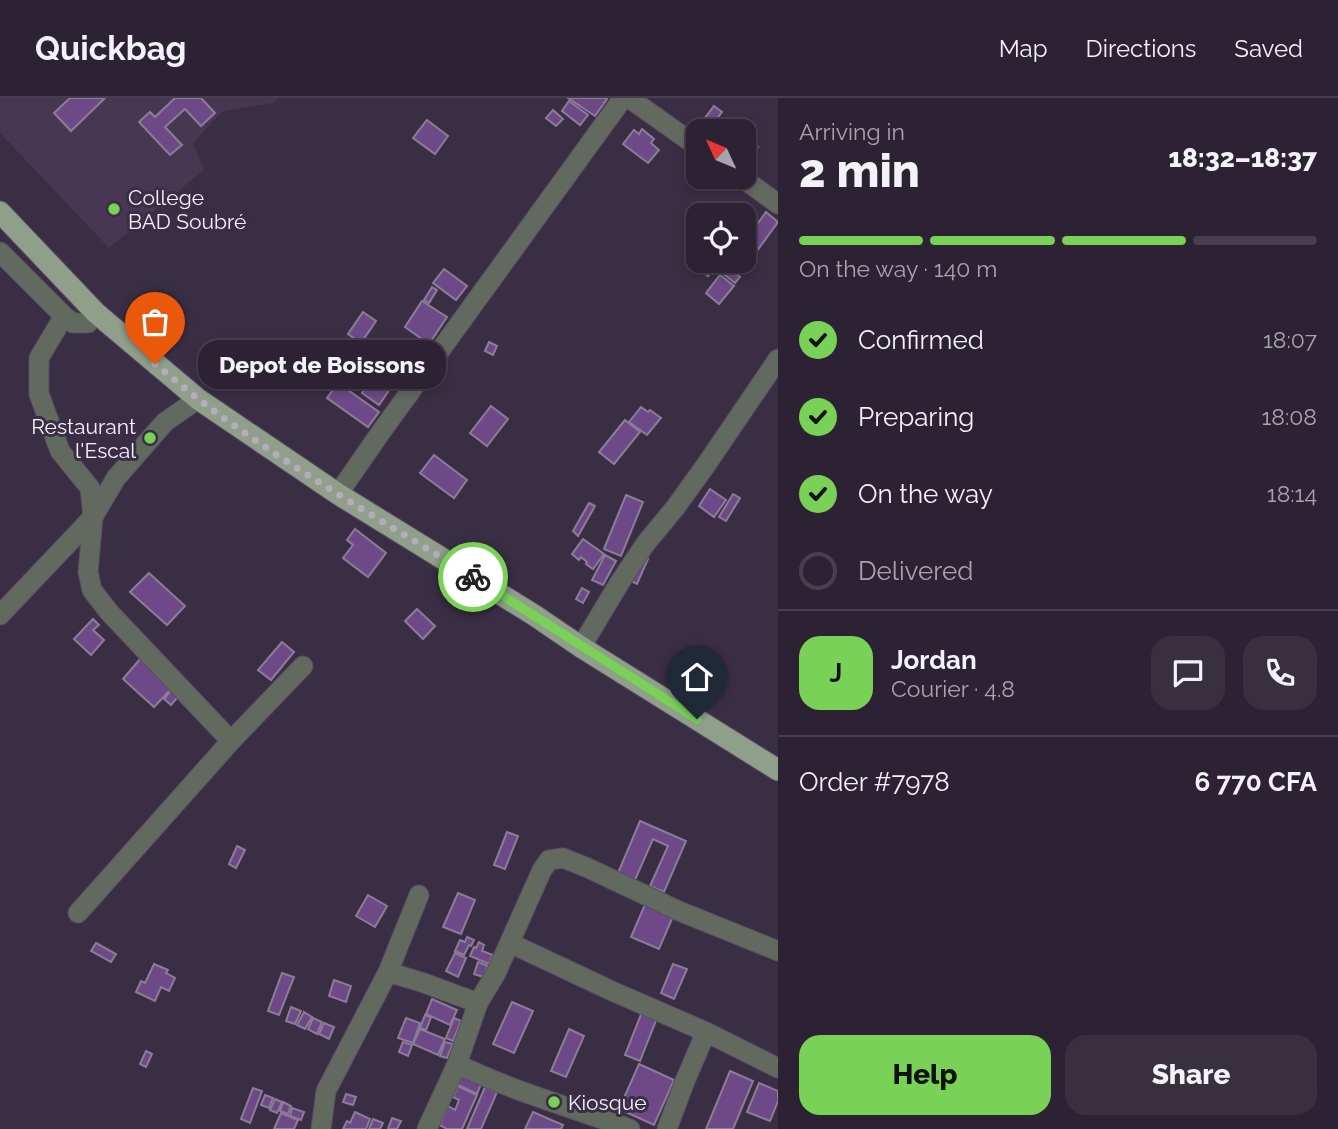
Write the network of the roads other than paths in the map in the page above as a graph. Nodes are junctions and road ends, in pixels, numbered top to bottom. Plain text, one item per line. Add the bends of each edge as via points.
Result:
1 (624, 98) edge
2 (629, 98) edge
3 (686, 138) edge
4 (756, 188) edge
5 (778, 204) edge
6 (0, 212) edge
7 (0, 252) edge
8 (96, 313) junction
9 (64, 316) junction
10 (778, 359) edge
11 (198, 399) junction
12 (338, 494) junction
13 (93, 517) junction
14 (0, 615) edge
15 (581, 647) junction
16 (303, 666) dead end
17 (231, 741) junction
18 (778, 770) edge
19 (419, 895) dead end
20 (78, 913) dead end
21 (510, 943) junction
22 (778, 951) edge
23 (388, 972) junction
24 (478, 1003) junction
25 (706, 1032) junction
26 (457, 1064) junction
27 (778, 1068) edge
28 (321, 1129) edge
29 (426, 1129) edge
30 (630, 1129) edge
31 (667, 1129) edge

1 - 12 street
2 - 3 street
4 - 5 street
6 - 8 main road
7 - 9 street
8 - 9 street via 88,323 74,323
8 - 11 main road
9 - 13 street via 39,358 39,394 60,451 90,488
10 - 15 street via 646,543
11 - 12 main road
11 - 13 street via 165,422 116,478
12 - 15 main road
13 - 14 street
13 - 17 street via 88,572 92,590
15 - 18 main road
16 - 17 street
17 - 20 street
19 - 23 street
21 - 22 street via 548,860 563,858
21 - 24 street
21 - 25 street
23 - 24 street
23 - 28 street via 326,1091
24 - 26 street
25 - 27 street
25 - 31 street
26 - 29 street
26 - 30 street via 515,1090

